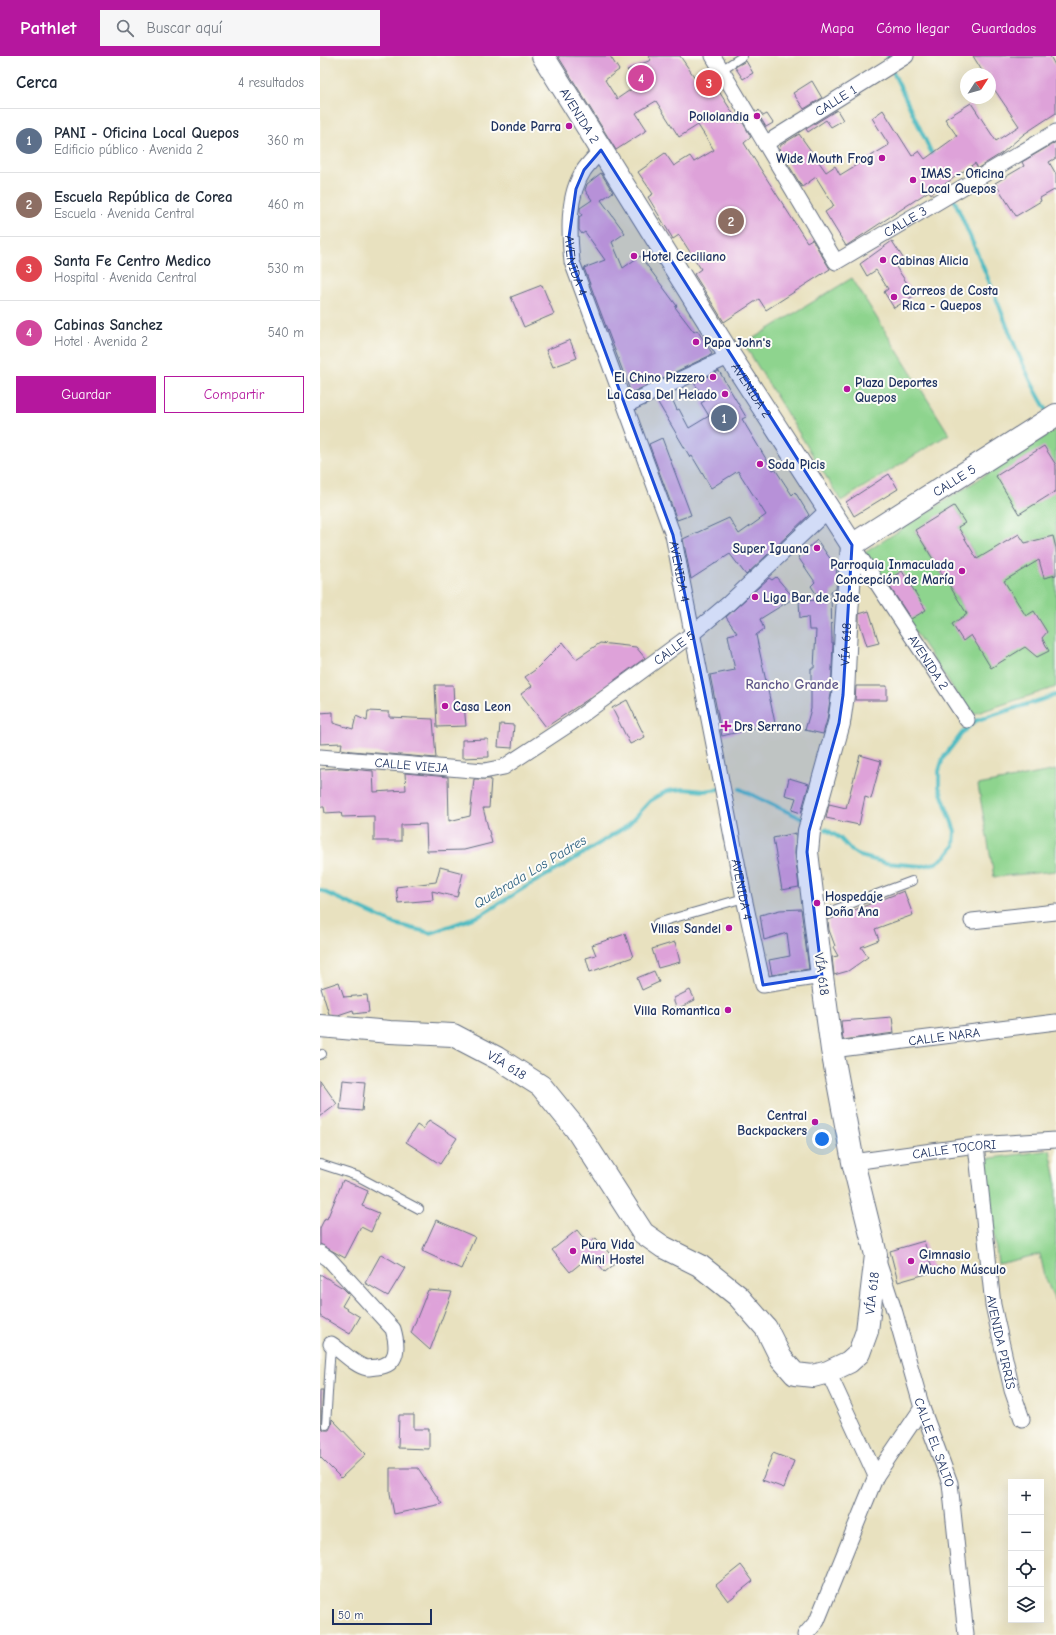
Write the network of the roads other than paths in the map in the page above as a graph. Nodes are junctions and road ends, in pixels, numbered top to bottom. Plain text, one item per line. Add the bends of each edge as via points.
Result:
1 (543, 56) edge
2 (713, 56) edge
3 (743, 56) edge
4 (906, 56) edge
5 (721, 70) junction
6 (1056, 132) edge
7 (766, 144) junction
8 (601, 150) junction
9 (730, 356) junction
10 (626, 405) junction
11 (1056, 415) edge
12 (829, 509) junction
13 (852, 545) junction
14 (692, 634) junction
15 (967, 720) dead end
16 (320, 757) edge
17 (504, 767) joint
18 (912, 881) dead end
19 (744, 898) junction
20 (1056, 912) edge
21 (814, 917) junction
22 (972, 921) dead end
23 (657, 923) dead end
24 (822, 976) junction
25 (1056, 1022) edge
26 (320, 1026) edge
27 (832, 1050) junction
28 (1056, 1140) edge
29 (976, 1145) junction
30 (853, 1162) junction
31 (320, 1164) edge
32 (419, 1209) dead end
33 (320, 1253) edge
34 (876, 1255) junction
35 (331, 1344) joint
36 (828, 1372) junction
37 (922, 1408) junction
38 (1022, 1419) dead end
39 (326, 1425) dead end
40 (876, 1476) junction
41 (805, 1635) edge
42 (966, 1635) edge

1 - 8 street, AVENIDA 2
2 - 5 street
3 - 5 lane
4 - 7 street, CALLE 1
5 - 7 street
6 - 7 street, CALLE 3 via 836,262
8 - 9 street, AVENIDA 2
8 - 10 street, AVENIDA 4 via 584,170 576,189 569,237 572,262
9 - 10 street
9 - 12 street, AVENIDA 2
10 - 14 street, AVENIDA 4 via 673,535
11 - 13 street, CALLE 5
12 - 13 street, AVENIDA 2
12 - 14 street, CALLE 5 via 729,603
13 - 15 street, AVENIDA 2
13 - 21 street, VÍA 618 via 839,723 809,831 807,852
14 - 17 street, CALLE 5 via 571,723
14 - 19 street, AVENIDA 4
16 - 17 street, CALLE VIEJA via 484,771
18 - 21 lane
19 - 23 lane
19 - 24 street, AVENIDA 4 via 763,985
20 - 22 street
21 - 24 street, VÍA 618
24 - 27 street, VÍA 618
25 - 27 street, CALLE NARA
26 - 36 street, VÍA 618 via 452,1035 497,1058 541,1086 576,1129 643,1233 663,1247 699,1265 738,1296 766,1328 781,1358 795,1374 813,1376
27 - 30 street, VÍA 618
28 - 29 street, CALLE TOCORI
29 - 30 street, CALLE TOCORI
29 - 38 street, AVENIDA PIRRÍS via 993,1305 1012,1390
30 - 34 street, VÍA 618
31 - 32 lane via 357,1176
33 - 35 street via 329,1259 393,1329 397,1342 392,1360 382,1366 368,1368
34 - 36 street, VÍA 618 via 867,1332 859,1353 850,1362
34 - 37 street, CALLE EL SALTO
35 - 39 lane
36 - 40 street
37 - 40 street
37 - 42 street, CALLE EL SALTO via 950,1483
40 - 41 street via 817,1621

